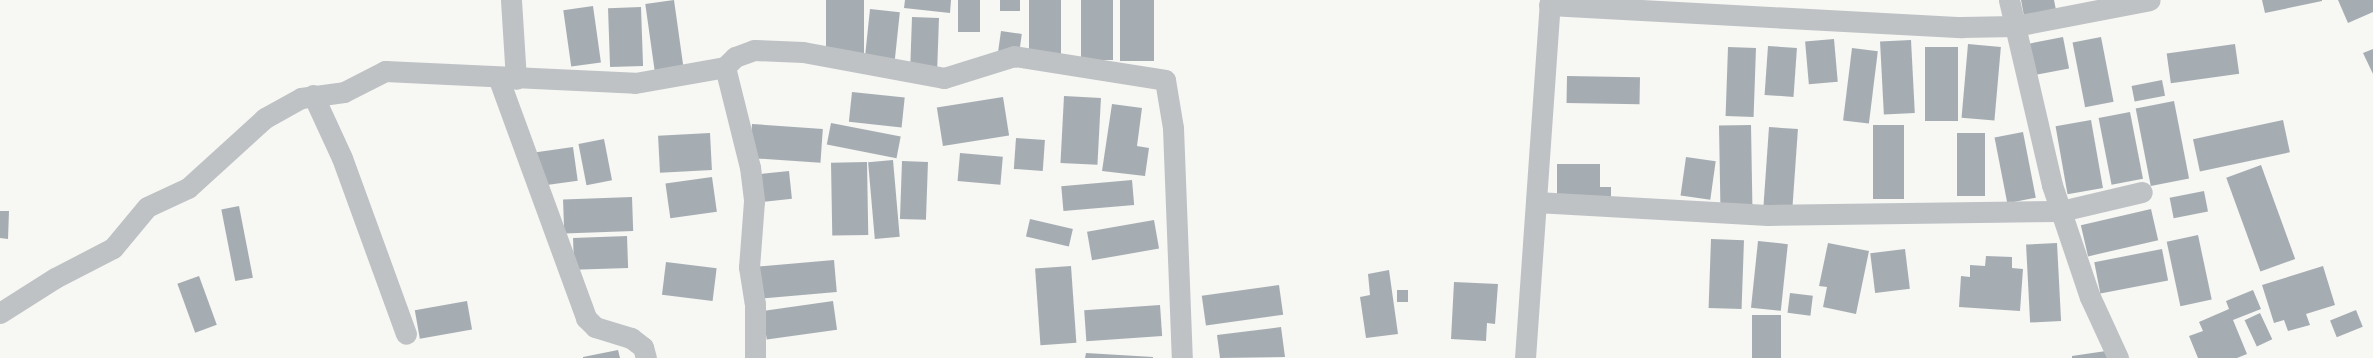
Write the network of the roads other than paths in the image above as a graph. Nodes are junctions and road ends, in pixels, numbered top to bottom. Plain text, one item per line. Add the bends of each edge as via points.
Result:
1 (511, 0) edge
2 (2009, 0) edge
3 (2150, 0) edge
4 (1550, 3) edge
5 (2015, 26) junction
6 (725, 67) junction
7 (507, 78) junction
8 (313, 95) junction
9 (2142, 192) dead end
10 (1536, 202) junction
11 (2061, 211) junction
12 (0, 313) edge
13 (406, 334) dead end
14 (646, 358) edge
15 (755, 358) edge
16 (1182, 358) edge
17 (1525, 358) edge
18 (2118, 358) edge

1 - 7 street
2 - 5 street
3 - 5 street
4 - 5 street via 1961,27
4 - 10 street
5 - 11 street
6 - 7 street via 635,84
6 - 15 street via 751,174 754,200 749,267 756,303
6 - 16 street via 735,57 754,50 803,52 944,78 1011,56 1165,80 1173,128
7 - 8 street via 385,71 344,92
7 - 14 street via 586,318 595,327 631,338 643,347
8 - 12 street via 265,118 188,188 147,207 113,248 55,278
8 - 13 street via 342,158
9 - 11 street
10 - 11 street via 1768,215
10 - 17 street
11 - 18 street via 2090,297

